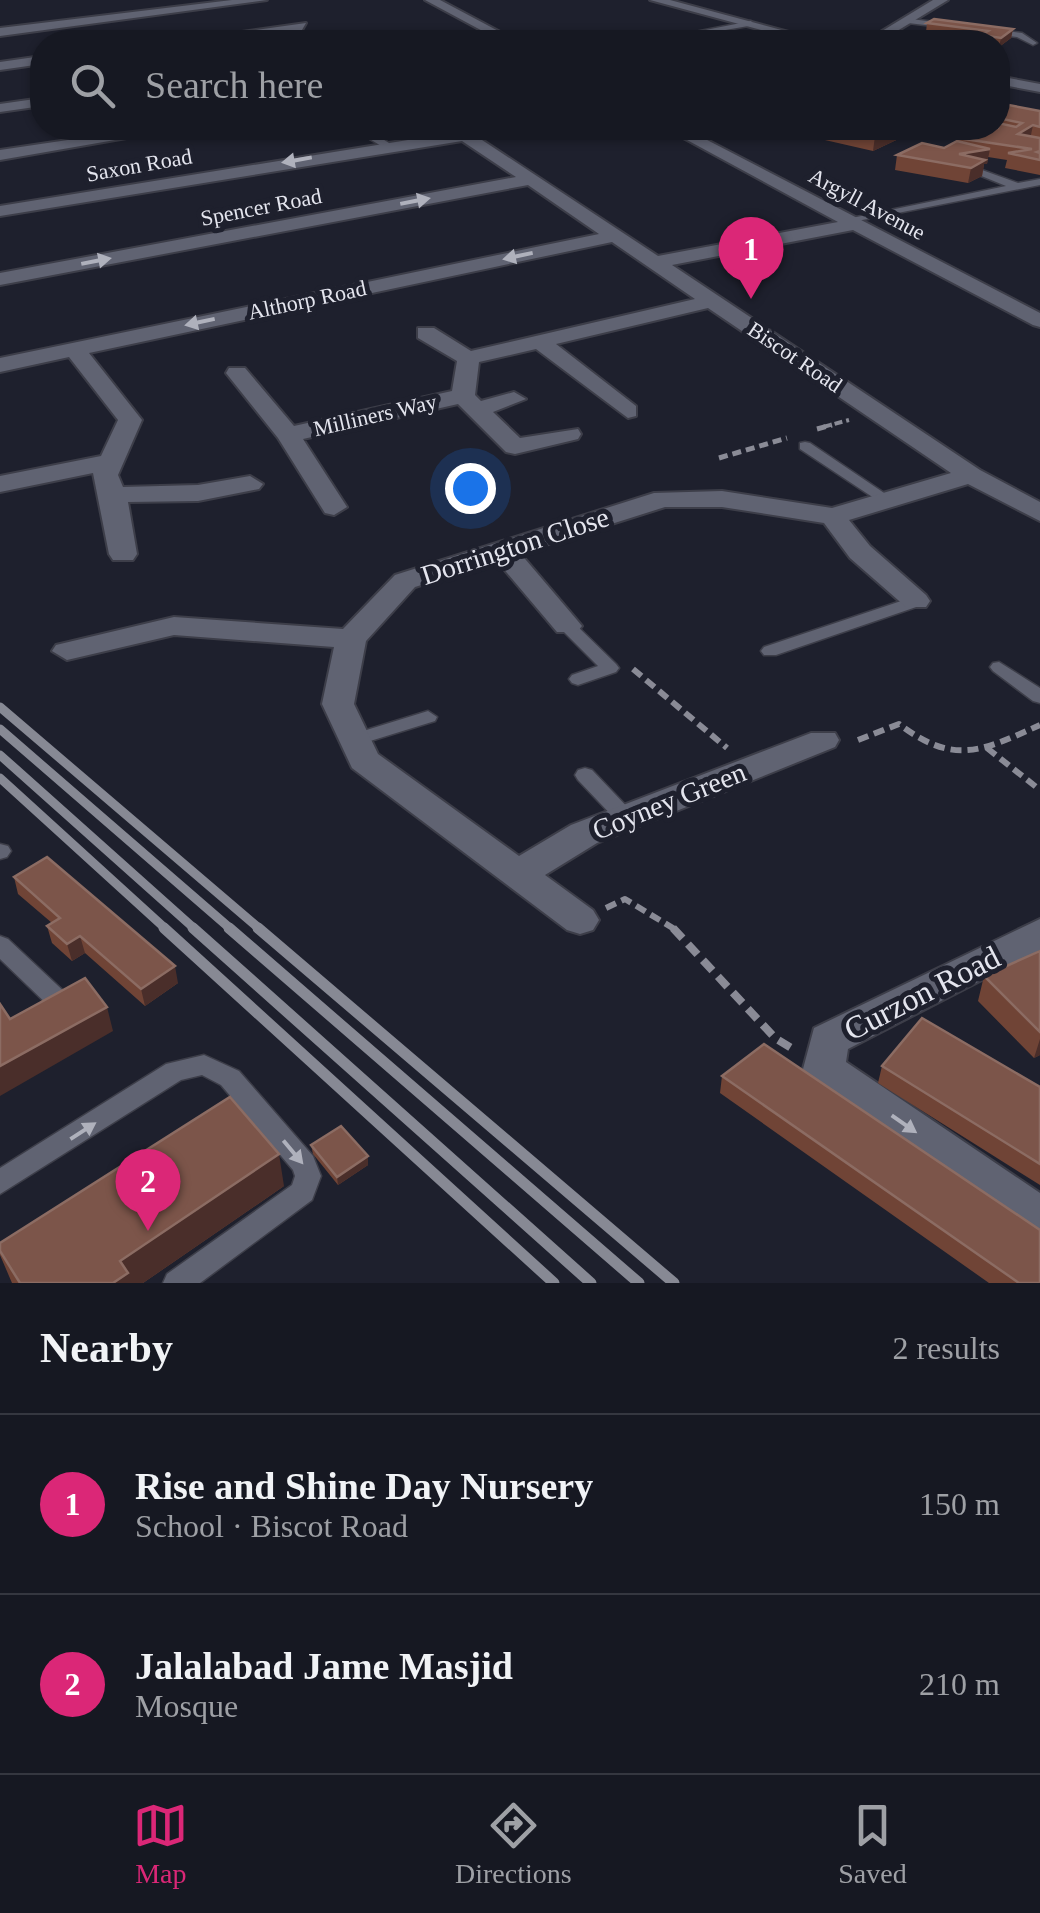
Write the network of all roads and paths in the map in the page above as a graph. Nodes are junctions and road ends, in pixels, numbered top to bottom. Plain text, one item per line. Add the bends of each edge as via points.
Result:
1 (262, 0) edge
2 (432, 0) edge
3 (656, 0) edge
4 (942, 0) edge
5 (911, 21) junction
6 (751, 23) junction
7 (965, 28) edge
8 (308, 30) edge
9 (489, 30) edge
10 (715, 30) edge
11 (776, 30) edge
12 (894, 30) edge
13 (0, 32) edge
14 (1010, 34) edge
15 (1033, 43) dead end
16 (30, 62) edge
17 (0, 66) edge
18 (1010, 82) edge
19 (1040, 88) edge
20 (30, 104) edge
21 (0, 108) edge
22 (98, 140) edge
23 (377, 140) edge
24 (413, 140) edge
25 (472, 140) edge
26 (696, 140) edge
27 (386, 146) junction
28 (0, 155) edge
29 (982, 173) edge
30 (530, 180) junction
31 (1040, 182) edge
32 (1019, 187) junction
33 (0, 211) edge
34 (851, 222) junction
35 (614, 236) junction
36 (654, 263) junction
37 (0, 279) edge
38 (712, 301) junction
39 (1040, 321) edge
40 (426, 333) dead end
41 (538, 340) junction
42 (75, 350) junction
43 (468, 358) junction
44 (0, 365) edge
45 (237, 373) dead end
46 (514, 399) dead end
47 (470, 402) junction
48 (628, 411) dead end
49 (288, 434) junction
50 (570, 434) dead end
51 (805, 446) dead end
52 (111, 462) junction
53 (971, 474) junction
54 (0, 484) edge
55 (250, 484) dead end
56 (114, 495) junction
57 (888, 502) junction
58 (334, 507) dead end
59 (1040, 514) edge
60 (834, 516) junction
61 (501, 548) junction
62 (123, 554) dead end
63 (916, 601) joint
64 (567, 626) joint
65 (352, 639) junction
66 (66, 651) dead end
67 (770, 651) dead end
68 (998, 667) dead end
69 (610, 668) junction
70 (578, 679) dead end
71 (1040, 697) edge
72 (428, 717) dead end
73 (1040, 724) edge
74 (354, 740) junction
75 (822, 740) dead end
76 (858, 740) dead end
77 (987, 748) junction
78 (751, 769) junction
79 (585, 775) dead end
80 (1040, 790) edge
81 (626, 818) junction
82 (521, 872) junction
83 (580, 920) joint
84 (1040, 934) edge
85 (0, 945) edge
86 (64, 1005) edge
87 (824, 1068) junction
88 (0, 1182) edge
89 (1040, 1219) edge
90 (177, 1283) edge

1 - 8 street
1 - 13 street
2 - 9 street
3 - 6 street
4 - 5 street
5 - 7 lane
5 - 12 street
6 - 10 lane
6 - 11 street
14 - 15 lane
16 - 17 street
18 - 19 street
20 - 21 street
22 - 28 street
23 - 27 lane
24 - 27 street, Saxon Road
25 - 30 street, Biscot Road
26 - 34 street, Argyll Avenue
27 -> 33 street, Saxon Road
29 - 32 lane
30 - 35 street, Biscot Road
37 -> 30 street, Spencer Road
31 - 32 lane
32 - 34 lane
34 - 36 street
34 - 39 street, Argyll Avenue
35 - 36 street, Biscot Road
35 -> 42 street, Althorp Road
36 - 38 street, Biscot Road
38 - 41 street
38 - 53 street, Biscot Road
40 - 43 street
41 - 43 street
41 - 48 street
42 - 44 street, Althorp Road
42 - 52 street via 130,420
43 - 47 street, Milliners Way
45 - 49 street, Milliners Way
46 - 47 street, Milliners Way
47 - 49 street, Milliners Way
47 - 50 street, Milliners Way via 516,446
49 - 58 street, Milliners Way
51 - 57 lane
52 - 54 street
52 - 56 street via 104,475
53 - 57 street, Dorrington Close
53 - 59 street, Biscot Road
55 - 56 street
56 - 62 street
57 - 60 street, Dorrington Close
60 - 61 street, Dorrington Close via 722,500 663,500
60 - 63 street via 860,552
61 - 64 street
61 - 65 street, Dorrington Close via 405,581
63 - 67 lane
64 - 69 lane
65 - 66 street via 174,626
65 - 74 street via 338,704
68 - 71 lane
69 - 70 lane
69 - 78 path via 638,669
72 - 74 lane
73 - 77 path
74 - 82 street via 364,760
75 - 78 street, Coyney Green
76 - 77 path via 899,724 923,745 972,754
77 - 80 path
78 - 81 street, Coyney Green
79 - 81 lane
81 - 82 street, Coyney Green
82 - 83 street
83 - 87 path via 626,899 672,926 775,1038
84 - 87 street, Curzon Road via 829,1040
85 - 86 lane
87 -> 89 street
88 -> 90 lane via 175,1071 204,1065 230,1078 308,1176 303,1192

